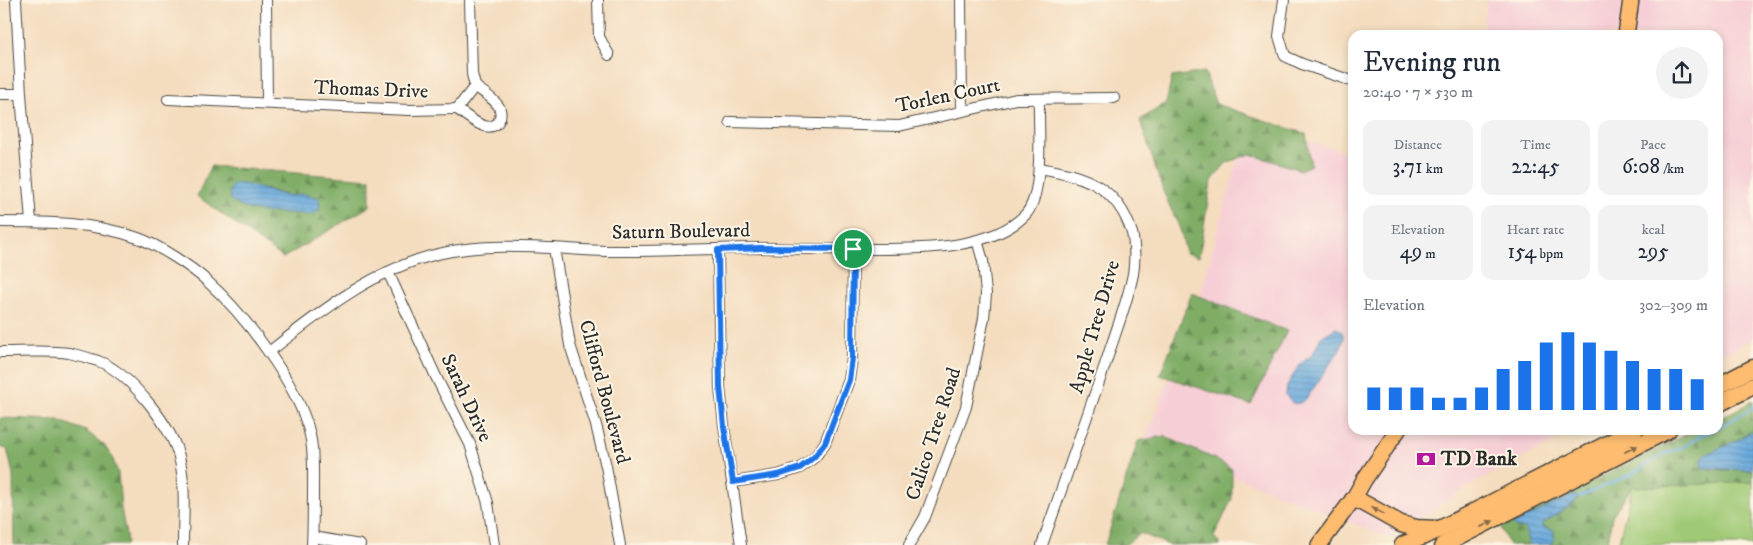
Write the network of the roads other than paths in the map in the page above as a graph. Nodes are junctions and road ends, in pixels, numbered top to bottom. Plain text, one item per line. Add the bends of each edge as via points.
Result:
1 (16, 0) edge
2 (266, 0) edge
3 (470, 0) edge
4 (598, 0) edge
5 (961, 0) edge
6 (1284, 0) edge
7 (1631, 0) edge
8 (1641, 0) edge
9 (1626, 30) edge
10 (1627, 30) edge
11 (609, 55) dead end
12 (1348, 79) edge
13 (475, 86) junction
14 (0, 94) edge
15 (21, 94) junction
16 (1114, 98) dead end
17 (168, 99) dead end
18 (1039, 99) junction
19 (266, 103) junction
20 (457, 109) junction
21 (962, 111) junction
22 (730, 122) dead end
23 (1039, 168) junction
24 (0, 222) edge
25 (31, 222) junction
26 (977, 240) junction
27 (554, 248) junction
28 (853, 249) junction
29 (718, 250) junction
30 (388, 272) junction
31 (0, 352) edge
32 (269, 352) junction
33 (1753, 368) edge
34 (1723, 383) edge
35 (1753, 386) edge
36 (1723, 401) edge
37 (1395, 435) edge
38 (1625, 435) edge
39 (1658, 435) edge
40 (733, 482) junction
41 (1354, 498) junction
42 (1440, 529) junction
43 (313, 541) edge
44 (183, 545) edge
45 (360, 545) edge
46 (494, 545) edge
47 (620, 545) edge
48 (741, 545) edge
49 (909, 545) edge
50 (1042, 545) edge
51 (1319, 545) edge
52 (1403, 545) edge
53 (1443, 545) edge

1 - 15 street
2 - 19 street
3 - 13 street
4 - 11 street via 599,37
5 - 21 street
6 - 12 street via 1279,36 1285,56
7 - 9 main road
8 - 10 main road
13 - 20 street, Thomas Drive
13 - 20 street via 499,106 498,122 490,127 481,126
14 - 15 street
15 - 25 street
16 - 18 street, Torlen Court
17 - 19 street, Thomas Drive
18 - 21 street, Torlen Court via 1016,99
18 - 23 street, Saturn Boulevard
19 - 20 street, Thomas Drive via 409,110
21 - 22 street, Torlen Court via 899,126
23 - 26 street, Saturn Boulevard via 1035,195 1028,212 1005,229
23 - 50 street, Apple Tree Drive via 1089,180 1106,192 1121,210 1132,233 1134,251 1133,274 1124,304
24 - 25 street
25 - 32 street via 71,223 111,230 140,238 165,251 205,279
26 - 28 street, Saturn Boulevard via 914,249
26 - 49 street, Calico Tree Road via 984,261 986,294 966,407 925,517
27 - 29 street, Saturn Boulevard
27 - 30 street, Saturn Boulevard via 498,247 447,252
27 - 47 street, Clifford Boulevard via 570,345 596,425
28 - 29 street, Saturn Boulevard
28 - 40 street via 849,380 825,443 800,468
29 - 40 street via 720,387
30 - 32 street, Saturn Boulevard via 366,282
30 - 46 street, Sarah Drive via 470,444 488,503
31 - 44 street via 67,353 99,361 126,378 148,402 170,435 180,459 185,490
32 - 43 street via 302,411 310,435
33 - 34 highway
35 - 36 highway
37 - 41 main road
38 - 42 highway
53 -> 39 highway
40 - 48 street
42 -> 41 highway via 1401,524
41 - 51 main road
42 - 52 highway
43 - 45 street

